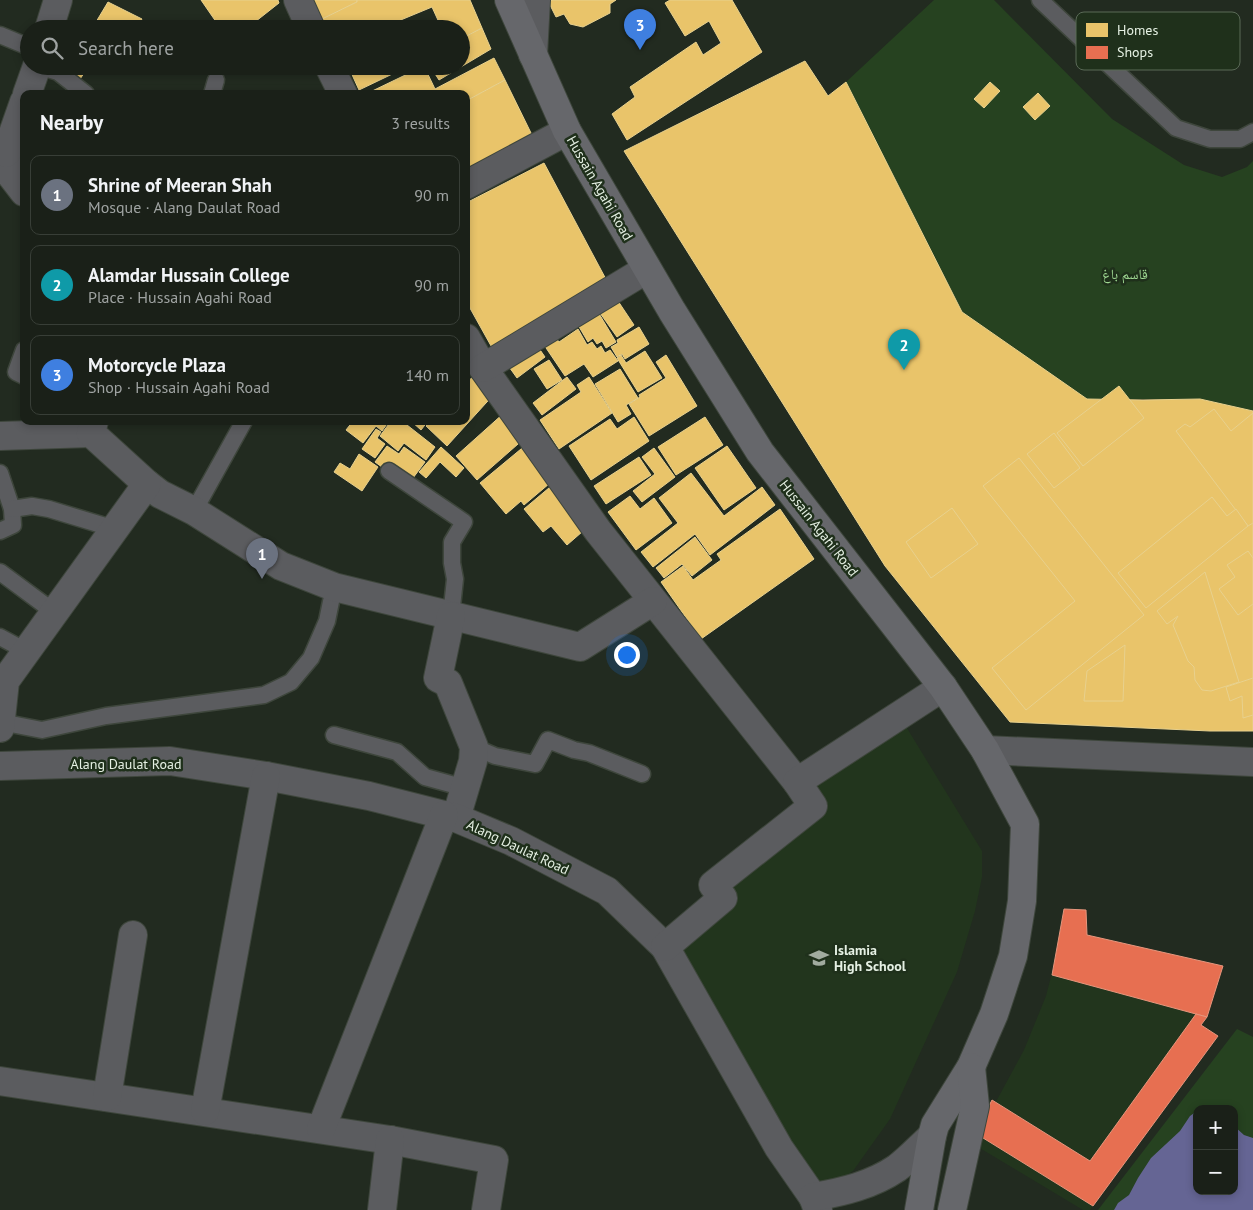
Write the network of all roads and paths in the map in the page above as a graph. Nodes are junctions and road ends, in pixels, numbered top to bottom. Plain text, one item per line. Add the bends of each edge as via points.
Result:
1 (58, 0) edge
2 (298, 0) edge
3 (509, 0) edge
4 (536, 0) edge
5 (1040, 0) edge
6 (52, 20) edge
7 (307, 20) edge
8 (1076, 34) edge
9 (0, 35) edge
10 (20, 43) edge
11 (533, 55) junction
12 (1114, 70) edge
13 (34, 75) edge
14 (62, 75) edge
15 (334, 75) edge
16 (28, 90) edge
17 (81, 90) edge
18 (341, 90) edge
19 (20, 112) edge
20 (567, 131) junction
21 (1253, 132) edge
22 (3, 152) edge
23 (470, 183) edge
24 (20, 187) edge
25 (647, 269) junction
26 (470, 345) edge
27 (20, 361) edge
28 (483, 368) junction
29 (20, 374) edge
30 (242, 425) edge
31 (93, 427) edge
32 (0, 436) edge
33 (389, 471) dead end
34 (0, 474) edge
35 (147, 484) junction
36 (12, 509) junction
37 (194, 511) junction
38 (114, 529) junction
39 (0, 531) edge
40 (0, 572) edge
41 (334, 587) junction
42 (653, 601) junction
43 (54, 612) junction
44 (452, 616) junction
45 (0, 636) edge
46 (26, 651) junction
47 (943, 687) junction
48 (1, 722) edge
49 (0, 728) edge
50 (334, 735) dead end
51 (474, 747) junction
52 (986, 750) junction
53 (1253, 762) edge
54 (0, 766) edge
55 (642, 774) dead end
56 (266, 776) junction
57 (797, 782) junction
58 (465, 788) junction
59 (450, 816) junction
60 (134, 935) dead end
61 (664, 947) junction
62 (971, 1068) junction
63 (0, 1081) edge
64 (107, 1097) junction
65 (205, 1111) junction
66 (322, 1129) junction
67 (932, 1136) junction
68 (390, 1140) junction
69 (816, 1204) edge
70 (382, 1210) edge
71 (486, 1210) edge
72 (919, 1210) edge
73 (952, 1210) edge

1 - 6 street
2 - 7 street
3 - 11 main road, Hussain Agahi Road
4 - 11 street
5 - 8 lane
9 - 10 lane
11 - 20 main road, Hussain Agahi Road
12 - 21 lane via 1176,128 1210,139 1240,139
13 - 16 street
14 - 17 lane
15 - 18 street
19 - 22 street
20 - 23 street
20 - 25 main road, Hussain Agahi Road
22 - 24 street via 7,170
25 - 28 street
25 - 47 main road, Hussain Agahi Road via 760,452
26 - 28 street
27 - 29 lane via 16,372
28 - 42 street via 598,531
30 - 37 lane
31 - 32 street
31 - 35 street
33 - 44 lane via 464,522 452,542 455,579
34 - 36 lane
35 - 37 street
35 - 38 street
36 - 38 lane via 32,506 49,509
36 - 39 lane via 13,525
37 - 41 street via 281,566
38 - 43 street
40 - 43 lane
41 - 44 street
41 - 48 lane via 327,621 311,658 291,682 264,695 106,716 42,730
42 - 44 street via 580,646
42 - 57 street
43 - 46 street
44 - 51 street via 438,678 448,682
45 - 46 lane
46 - 48 street via 5,681
47 - 52 main road, Hussain Agahi Road
47 - 57 street
48 - 49 street
50 - 58 lane via 397,752 425,777
51 - 55 lane via 495,756 535,764 548,740
51 - 58 street
52 - 53 street
52 - 62 main road, Hussain Agahi Road via 1025,824 1022,901 1013,956 994,1014
54 - 56 street, Alang Daulat Road via 170,761
56 - 59 street, Alang Daulat Road
56 - 65 street
57 - 61 street via 813,806 713,885 723,898
58 - 59 street
59 - 61 street, Alang Daulat Road via 511,841 607,891
59 - 66 street
60 - 64 street
61 - 69 street, Alang Daulat Road via 779,1148
62 - 67 main road, Hussain Agahi Road via 935,1125
62 - 73 main road, Hussain Agahi Road via 975,1106
63 - 64 street
64 - 65 street
65 - 66 street
66 - 68 street
67 - 69 street via 898,1167 871,1182
67 - 72 main road, Hussain Agahi Road
68 - 70 street
68 - 71 street via 494,1160

